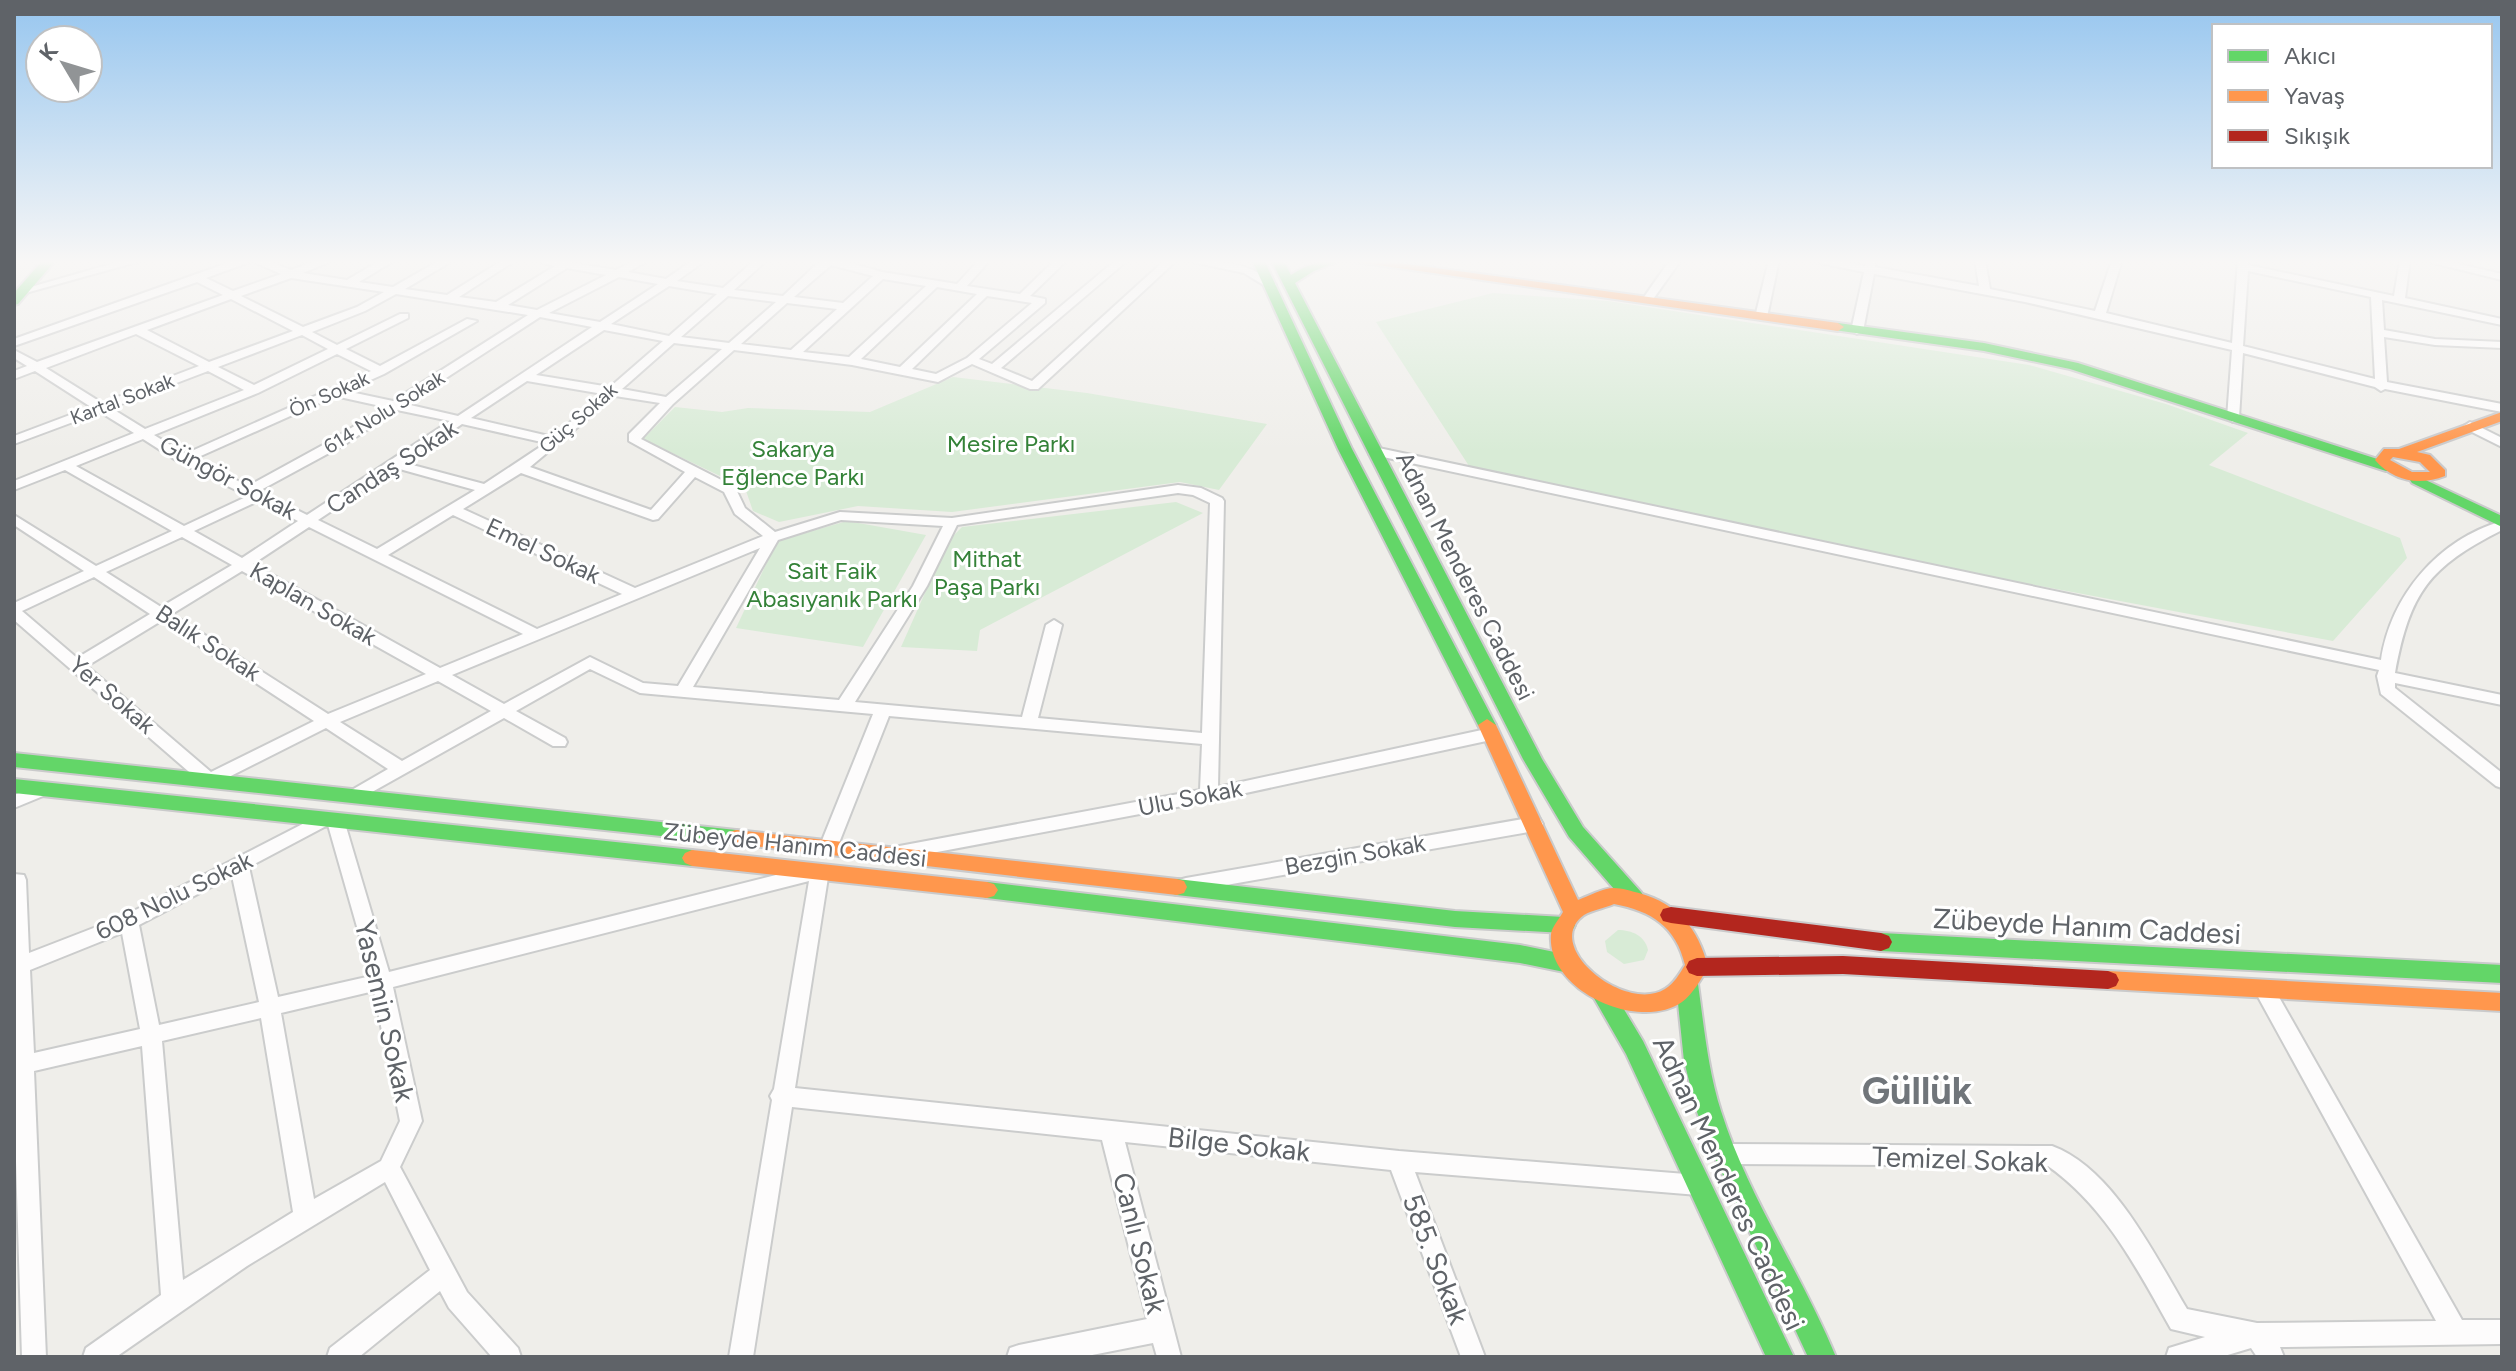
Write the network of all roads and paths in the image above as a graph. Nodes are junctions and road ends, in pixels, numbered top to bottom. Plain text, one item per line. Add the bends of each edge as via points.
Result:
1 (68, 324) edge
2 (159, 324) edge
3 (282, 324) edge
4 (320, 324) edge
5 (388, 324) edge
6 (466, 324) edge
7 (522, 324) edge
8 (588, 324) edge
9 (607, 324) edge
10 (687, 324) edge
11 (756, 324) edge
12 (827, 324) edge
13 (891, 324) edge
14 (952, 324) edge
15 (1014, 324) edge
16 (1047, 324) edge
17 (1102, 324) edge
18 (1296, 324) edge
19 (1303, 324) edge
20 (1809, 324) edge
21 (1858, 324) edge
22 (2133, 324) edge
23 (2239, 324) edge
24 (2378, 324) edge
25 (603, 327) junction
26 (139, 331) junction
27 (1857, 331) junction
28 (300, 333) junction
29 (2378, 333) junction
30 (669, 339) junction
31 (14, 343) edge
32 (2502, 345) edge
33 (731, 346) junction
34 (2237, 348) junction
35 (334, 350) junction
36 (14, 353) edge
37 (794, 354) junction
38 (971, 360) junction
39 (852, 361) junction
40 (208, 366) junction
41 (38, 368) junction
42 (993, 369) junction
43 (904, 370) junction
44 (380, 371) junction
45 (14, 375) edge
46 (526, 377) junction
47 (2381, 387) junction
48 (254, 390) junction
49 (609, 391) junction
50 (334, 392) junction
51 (669, 401) junction
52 (397, 403) junction
53 (103, 407) junction
54 (2502, 408) edge
55 (2502, 416) edge
56 (2233, 418) junction
57 (465, 420) junction
58 (2470, 426) junction
59 (146, 435) junction
60 (2444, 438) junction
61 (14, 440) edge
62 (556, 441) junction
63 (2502, 443) edge
64 (1374, 451) junction
65 (2404, 452) junction
66 (184, 459) junction
67 (395, 464) junction
68 (67, 466) junction
69 (2394, 466) junction
70 (520, 468) junction
71 (2434, 469) junction
72 (692, 473) junction
73 (14, 486) edge
74 (486, 489) junction
75 (254, 494) junction
76 (2471, 505) junction
77 (452, 509) junction
78 (14, 519) edge
79 (309, 520) junction
80 (952, 522) junction
81 (2502, 524) edge
82 (186, 532) junction
83 (773, 537) junction
84 (379, 554) junction
85 (243, 564) junction
86 (98, 572) junction
87 (633, 593) junction
88 (14, 610) edge
89 (165, 614) junction
90 (1054, 625) dead end
91 (535, 634) junction
92 (78, 665) junction
93 (2386, 672) junction
94 (437, 675) junction
95 (683, 691) junction
96 (2502, 700) edge
97 (844, 706) junction
98 (883, 710) junction
99 (504, 711) junction
100 (327, 721) junction
101 (1029, 722) junction
102 (1491, 734) junction
103 (1211, 739) junction
104 (559, 742) dead end
105 (14, 760) edge
106 (401, 769) junction
107 (209, 780) junction
108 (2502, 782) edge
109 (14, 786) edge
110 (42, 790) junction
111 (356, 795) junction
112 (1209, 795) junction
113 (14, 802) edge
114 (329, 820) junction
115 (1534, 824) junction
116 (828, 848) junction
117 (888, 855) junction
118 (239, 865) junction
119 (820, 871) junction
120 (17, 880) dead end
121 (1176, 886) junction
122 (1634, 898) junction
123 (1671, 915) junction
124 (1569, 918) junction
125 (129, 922) junction
126 (1569, 964) junction
127 (21, 965) junction
128 (1697, 967) junction
129 (2502, 974) edge
130 (382, 981) junction
131 (1687, 984) junction
132 (2264, 989) junction
133 (1602, 993) junction
134 (2502, 1002) edge
135 (270, 1008) junction
136 (151, 1035) junction
137 (19, 1066) edge
138 (781, 1096) junction
139 (1111, 1130) junction
140 (1725, 1154) junction
141 (1399, 1161) junction
142 (389, 1168) junction
143 (1698, 1185) junction
144 (305, 1216) junction
145 (444, 1273) junction
146 (173, 1299) junction
147 (1161, 1329) junction
148 (2502, 1332) edge
149 (2456, 1333) junction
150 (2257, 1335) junction
151 (34, 1357) edge
152 (95, 1357) edge
153 (339, 1357) edge
154 (509, 1357) edge
155 (741, 1357) edge
156 (1019, 1357) edge
157 (1169, 1357) edge
158 (1473, 1357) edge
159 (1780, 1357) edge
160 (1822, 1357) edge
161 (2178, 1357) edge
162 (2272, 1357) edge

1 - 31 street
2 - 26 street
3 - 28 street
4 - 28 street, Kartal Sokak
5 - 35 street
6 - 44 street, Ön Sokak
7 - 52 street, 614 Nolu Sokak
8 - 25 street
9 - 25 street, Candaş Sokak
10 - 30 street, Güç Sokak
11 - 33 street
12 - 37 street
13 - 39 street
14 - 43 street
15 - 38 street
16 - 42 street
17 - 42 street via 1034,386
18 - 102 main road, Adnan Menderes Caddesi via 1345,449
19 - 64 main road, Adnan Menderes Caddesi
20 - 27 main road
21 - 27 street
22 - 34 street
23 - 34 street
24 - 29 street
25 - 30 street
25 - 46 street, Candaş Sokak
26 - 40 street
26 - 41 street
27 - 56 main road via 1984,347 2073,366
28 - 35 street
28 - 40 street, Kartal Sokak
29 - 32 street
29 - 47 street
30 - 33 street
30 - 49 street, Güç Sokak
33 - 37 street
33 - 51 street
34 - 47 street
34 - 56 street
35 - 44 street
35 - 48 street
36 - 41 street, Güngör Sokak
37 - 39 street
38 - 42 street
38 - 43 street via 938,378
39 - 43 street
40 - 48 street
40 - 53 street, Kartal Sokak
41 - 45 street
41 - 53 street, Güngör Sokak
44 - 50 street, Ön Sokak
46 - 49 street
46 - 57 street, Candaş Sokak
47 - 54 street
48 - 59 street
49 - 51 street
49 - 62 street, Güç Sokak
50 - 52 street
50 - 66 street, Ön Sokak
51 - 72 street via 635,441
52 - 57 street
52 - 75 street, 614 Nolu Sokak
53 - 59 street, Güngör Sokak
53 - 61 street, Kartal Sokak
55 - 58 main road
56 - 69 main road
57 - 62 street
57 - 67 street, Candaş Sokak
58 - 60 main road
58 - 63 street
59 - 66 street, Güngör Sokak
59 - 68 street
60 - 65 main road
60 - 71 main road
62 - 70 street, Güç Sokak
64 - 93 street
64 - 122 main road, Adnan Menderes Caddesi via 1540,771 1576,832
65 - 69 main road
65 - 71 main road
66 - 75 street, Güngör Sokak
67 - 74 street, Emel Sokak
67 - 79 street, Candaş Sokak
68 - 73 street
68 - 82 street, Kaplan Sokak
69 - 71 main road
69 - 76 main road
70 - 72 street via 653,516
70 - 74 street, Güç Sokak
71 - 76 main road
72 - 83 street via 730,490 738,509
74 - 77 street, Güç Sokak
75 - 79 street, Güngör Sokak
75 - 82 street, 614 Nolu Sokak
76 - 81 main road
77 - 84 street, Güç Sokak
77 - 87 street, Emel Sokak
78 - 86 street, Balık Sokak
79 - 84 street, Güngör Sokak
79 - 85 street, Candaş Sokak
80 - 83 street via 840,516
80 - 97 street via 920,586
80 - 103 street via 1178,489 1217,501
81 - 93 street via 2444,557 2420,580
82 - 85 street, Kaplan Sokak
82 - 86 street, 614 Nolu Sokak
83 - 87 street
83 - 95 street
84 - 91 street, Güngör Sokak
85 - 89 street, Candaş Sokak
85 - 94 street, Kaplan Sokak
86 - 88 street, 614 Nolu Sokak
86 - 89 street, Balık Sokak
87 - 91 street
88 - 92 street, Yer Sokak
89 - 92 street, Candaş Sokak
89 - 100 street, Balık Sokak
90 - 101 street
91 - 94 street
92 - 107 street, Yer Sokak
93 - 96 street
93 - 108 street via 2387,690
94 - 99 street, Kaplan Sokak
94 - 100 street
95 - 97 street
95 - 99 street via 640,688 590,662
97 - 98 street
98 - 101 street
98 - 116 street
99 - 104 street, Kaplan Sokak
99 - 106 street
100 - 106 street, Balık Sokak
100 - 107 street
101 - 103 street
102 - 112 street, Ulu Sokak
102 - 115 main road, Adnan Menderes Caddesi
103 - 112 street
105 - 107 main road, Zübeyde Hanım Caddesi
106 - 111 street
107 - 111 main road, Zübeyde Hanım Caddesi
109 - 110 main road, Zübeyde Hanım Caddesi
110 - 113 street
110 - 114 main road, Zübeyde Hanım Caddesi
111 - 116 main road, Zübeyde Hanım Caddesi
112 - 117 street, Ulu Sokak
114 - 118 street, 608 Nolu Sokak
114 - 119 main road, Zübeyde Hanım Caddesi
114 - 130 street, Yasemin Sokak
115 - 121 street, Bezgin Sokak
115 - 124 main road, Adnan Menderes Caddesi
116 - 117 main road, Zübeyde Hanım Caddesi
117 - 121 main road, Zübeyde Hanım Caddesi
118 - 125 street, 608 Nolu Sokak
118 - 135 street
119 - 126 main road, Zübeyde Hanım Caddesi via 1442,944
119 - 130 street
119 - 138 street
120 - 127 street
121 - 124 main road, Zübeyde Hanım Caddesi via 1455,919
122 - 123 main road
122 - 124 main road via 1594,899
123 - 128 main road via 1694,945
123 - 129 main road, Zübeyde Hanım Caddesi via 1847,940
124 - 126 main road via 1561,935
125 - 127 street, 608 Nolu Sokak
125 - 136 street
126 - 133 main road
127 - 137 street
128 - 131 main road
128 - 132 main road, Zübeyde Hanım Caddesi via 1843,965
130 - 135 street
130 - 142 street, Yasemin Sokak via 411,1121
131 - 133 main road via 1660,1001 1637,1003
131 - 140 main road, Adnan Menderes Caddesi via 1696,1061
132 - 134 main road, Zübeyde Hanım Caddesi
132 - 149 street
133 - 143 main road, Adnan Menderes Caddesi via 1628,1036
135 - 136 street
135 - 144 street
136 - 137 street
136 - 146 street
137 - 151 street
138 - 139 street, Bilge Sokak
138 - 155 street
139 - 141 street, Bilge Sokak
139 - 147 street, Canlı Sokak
140 - 150 street, Temizel Sokak via 2052,1156 2081,1173 2114,1213 2180,1320
140 - 160 main road, Adnan Menderes Caddesi
141 - 143 street, Bilge Sokak
141 - 158 street, 585. Sokak
142 - 144 street
142 - 145 street
143 - 159 main road, Adnan Menderes Caddesi
144 - 146 street
145 - 153 street
145 - 154 street via 458,1300
146 - 152 street
147 - 156 street
147 - 157 street, Canlı Sokak
148 - 149 street
149 - 150 street
150 - 161 street
150 - 162 street

